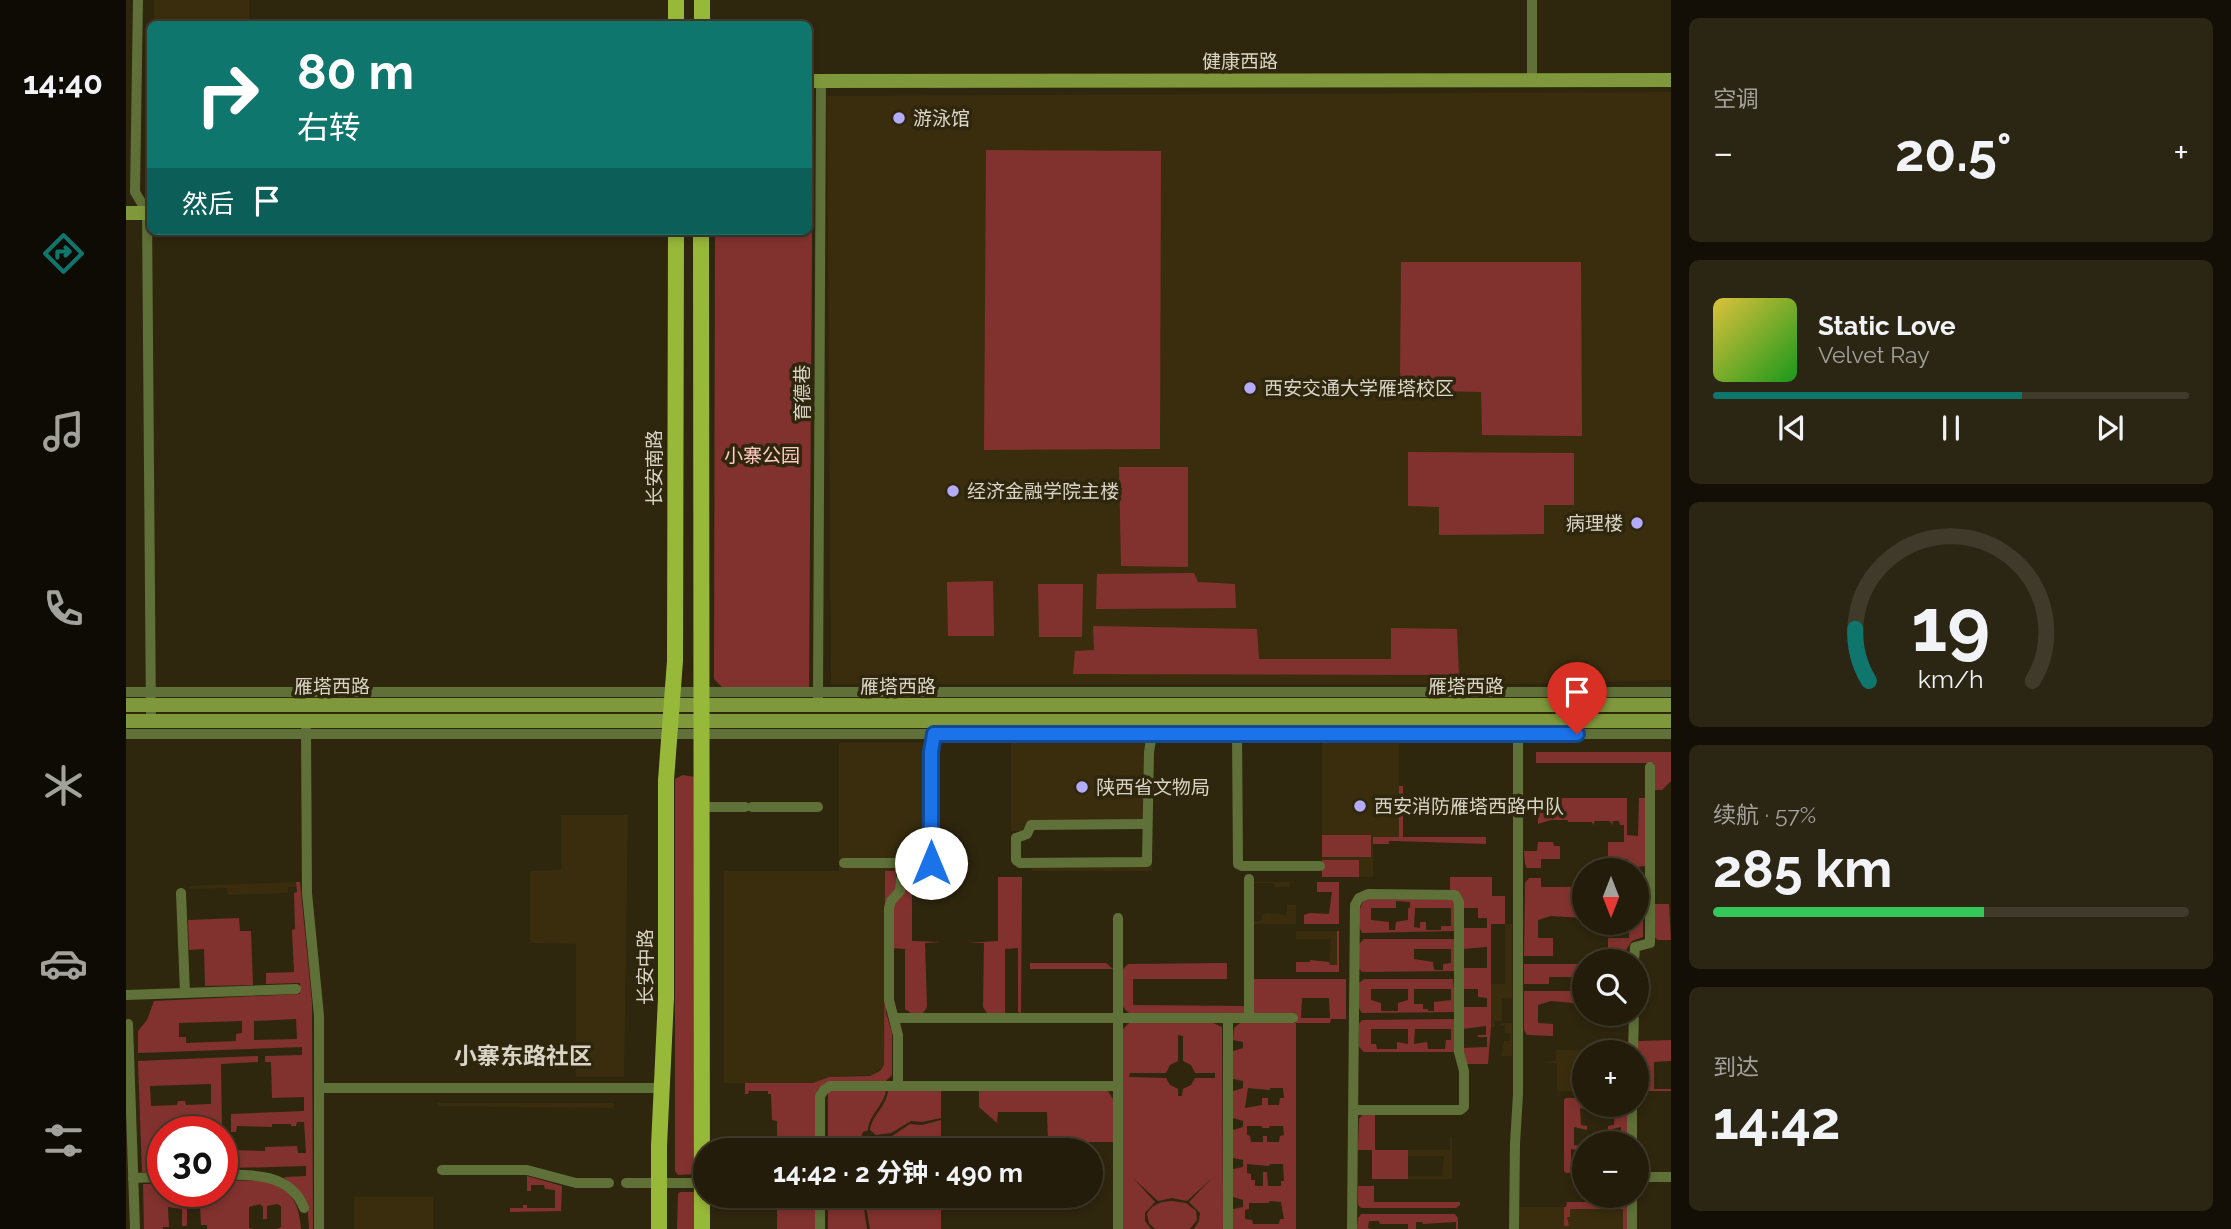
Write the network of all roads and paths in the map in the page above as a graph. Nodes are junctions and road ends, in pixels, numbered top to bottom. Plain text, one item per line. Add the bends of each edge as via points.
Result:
1 (138, 0) edge
2 (676, 0) edge
3 (702, 0) edge
4 (1532, 0) edge
5 (676, 21) edge
6 (702, 21) edge
7 (1532, 80) junction
8 (1671, 80) edge
9 (815, 81) edge
10 (147, 209) edge
11 (147, 212) edge
12 (126, 213) edge
13 (149, 235) edge
14 (676, 235) edge
15 (701, 235) edge
16 (126, 692) edge
17 (1671, 692) edge
18 (151, 698) junction
19 (818, 698) junction
20 (126, 705) edge
21 (1671, 705) edge
22 (671, 713) junction
23 (701, 713) junction
24 (126, 721) edge
25 (151, 721) junction
26 (1671, 721) edge
27 (306, 727) junction
28 (1518, 727) junction
29 (126, 734) edge
30 (934, 734) junction
31 (1152, 734) junction
32 (1237, 734) junction
33 (1671, 734) edge
34 (1650, 766) dead end
35 (702, 807) junction
36 (818, 807) dead end
37 (1142, 824) dead end
38 (844, 863) dead end
39 (1320, 866) dead end
40 (908, 874) dead end
41 (1249, 879) dead end
42 (181, 893) dead end
43 (1118, 918) dead end
44 (1635, 949) edge
45 (296, 989) dead end
46 (185, 993) junction
47 (126, 995) edge
48 (894, 1018) dead end
49 (1118, 1018) junction
50 (1228, 1018) junction
51 (1249, 1018) junction
52 (1293, 1018) dead end
53 (128, 1024) dead end
54 (898, 1086) junction
55 (1118, 1086) junction
56 (319, 1088) junction
57 (662, 1088) junction
58 (1354, 1110) junction
59 (704, 1138) edge
60 (820, 1138) edge
61 (442, 1170) dead end
62 (238, 1174) edge
63 (1649, 1177) edge
64 (1671, 1177) edge
65 (134, 1178) junction
66 (147, 1178) edge
67 (609, 1183) dead end
68 (626, 1183) dead end
69 (659, 1183) junction
70 (693, 1183) edge
71 (304, 1208) dead end
72 (703, 1208) edge
73 (820, 1208) edge
74 (1632, 1208) edge
75 (135, 1229) edge
76 (319, 1229) edge
77 (659, 1229) edge
78 (702, 1229) edge
79 (820, 1229) edge
80 (1118, 1229) edge
81 (1228, 1229) edge
82 (1352, 1229) edge
83 (1514, 1229) edge
84 (1632, 1229) edge

1 - 10 street via 135,192
2 - 5 main road
3 - 6 main road
4 - 7 street
7 - 8 main road, 健康西路
7 - 9 main road, 健康西路
9 - 19 street, 育德巷
11 - 12 main road
13 - 18 street
14 - 22 main road, 长安南路
15 - 23 main road
16 - 18 street
17 - 19 street
18 - 20 main road, 雁塔西路
18 - 22 main road, 雁塔西路
18 - 25 street
19 - 21 main road, 雁塔西路
19 - 23 main road, 雁塔西路
22 - 23 main road, 雁塔西路
22 - 23 street
22 - 27 main road, 雁塔西路
22 - 57 main road, 长安中路
23 - 28 main road, 雁塔西路
23 - 30 street
23 - 35 main road
24 - 25 main road, 雁塔西路
25 - 27 main road, 雁塔西路
26 - 28 main road, 雁塔西路
27 - 29 street
27 - 56 street via 306,877 318,1001
28 - 32 street
28 - 33 street
28 - 83 street
30 - 31 street
30 - 38 street via 931,863
31 - 32 street
31 - 37 street via 1147,862 1016,860 1016,838 1027,834 1031,825
32 - 39 street via 1238,864
34 - 44 street via 1650,943
35 - 36 street
35 - 59 main road
40 - 54 street via 901,879 900,891 889,908 889,1000 898,1035
41 - 51 street
42 - 46 street
43 - 49 street
45 - 46 street
46 - 47 street
48 - 49 street
49 - 50 street
49 - 55 street
50 - 51 street
50 - 81 street
51 - 52 street
53 - 65 street
54 - 55 street
54 - 60 street via 826,1088 820,1096
55 - 80 street
56 - 57 street
56 - 76 street
57 - 69 main road, 长安中路
58 - 58 street via 1356,903 1367,894 1455,895 1459,902 1459,1052 1464,1107
58 - 82 street
61 - 67 street via 527,1170 576,1183
62 - 71 street via 272,1178 293,1191
63 - 64 street
65 - 66 street
65 - 75 street
68 - 69 street
69 - 70 street
69 - 77 main road, 长安中路
72 - 78 main road
73 - 79 street
74 - 84 street

